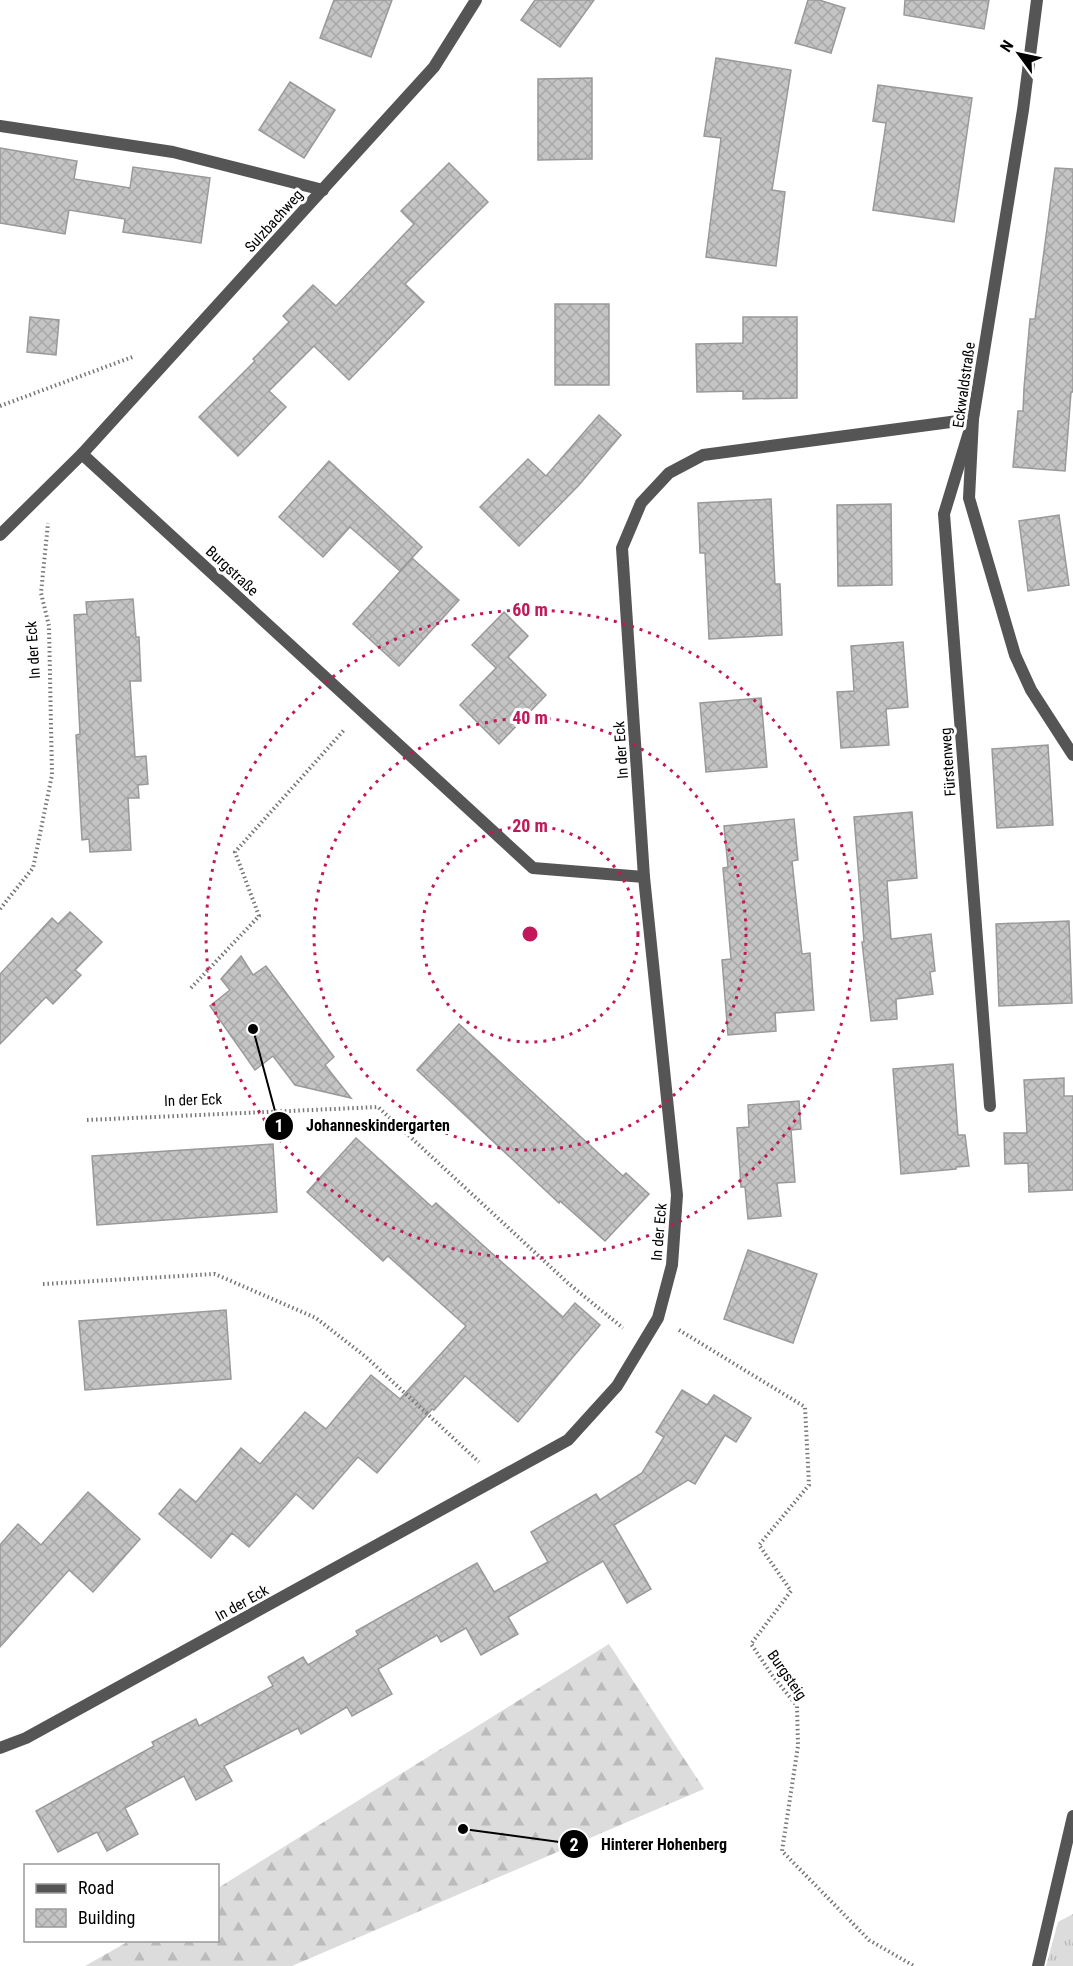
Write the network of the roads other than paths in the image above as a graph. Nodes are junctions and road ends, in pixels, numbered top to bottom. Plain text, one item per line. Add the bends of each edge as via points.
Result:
1 (476, 0) edge
2 (1037, 0) edge
3 (0, 126) edge
4 (323, 190) junction
5 (973, 419) junction
6 (82, 454) junction
7 (0, 535) edge
8 (1073, 755) edge
9 (644, 877) junction
10 (990, 1106) dead end
11 (0, 1748) edge
12 (1073, 1816) edge
13 (1038, 1966) edge

1 - 4 street, Sulzbachweg via 434,67
2 - 5 street, Eckwaldstraße
3 - 4 street via 173,152
4 - 6 street, Sulzbachweg
5 - 8 street, Eckwaldstraße via 969,498 1015,655 1031,690
5 - 9 street, In der Eck via 703,455 669,473 641,503 622,548
5 - 10 street, Fürstenweg via 944,514
6 - 7 street
6 - 9 street, Burgstraße via 533,868
9 - 11 street, In der Eck via 677,1196 672,1265 658,1318 617,1386 568,1440 26,1738
12 - 13 street

